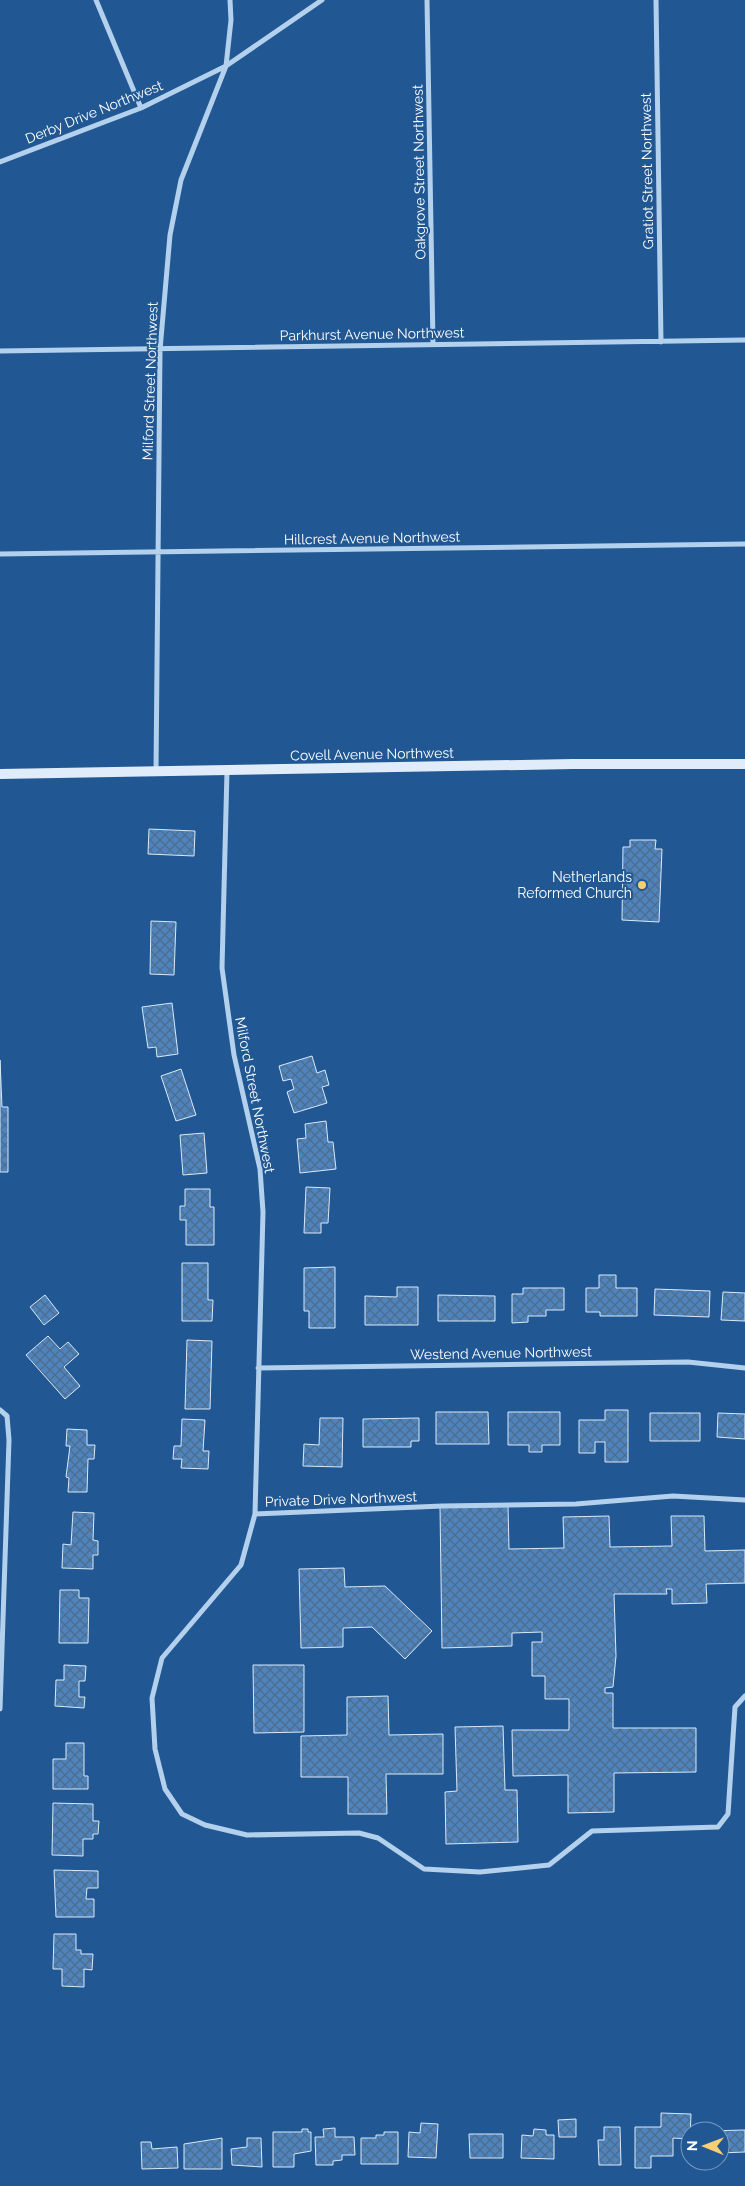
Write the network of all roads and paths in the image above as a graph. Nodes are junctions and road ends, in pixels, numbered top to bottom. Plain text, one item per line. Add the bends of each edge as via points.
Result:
1 (96, 0) edge
2 (230, 0) edge
3 (322, 0) edge
4 (427, 0) edge
5 (656, 0) edge
6 (226, 66) junction
7 (141, 108) junction
8 (0, 162) edge
9 (745, 340) edge
10 (661, 342) junction
11 (433, 343) junction
12 (160, 350) junction
13 (0, 351) edge
14 (745, 544) edge
15 (157, 552) junction
16 (0, 554) edge
17 (745, 764) edge
18 (227, 771) junction
19 (156, 773) junction
20 (0, 774) edge
21 (258, 1368) junction
22 (745, 1368) edge
23 (0, 1410) edge
24 (745, 1500) edge
25 (255, 1514) junction
26 (745, 1696) edge
27 (0, 1709) edge

1 - 7 street
2 - 6 street, Milford Street Northwest
3 - 6 street, Derby Drive Northwest
4 - 11 street, Oakgrove Street Northwest
5 - 10 street, Gratiot Street Northwest
6 - 7 street, Derby Drive Northwest
6 - 12 street, Milford Street Northwest via 181,180 170,235
7 - 8 street, Derby Drive Northwest
9 - 10 street, Parkhurst Avenue Northwest
10 - 11 street, Parkhurst Avenue Northwest
11 - 12 street, Parkhurst Avenue Northwest
12 - 13 street, Parkhurst Avenue Northwest
12 - 15 street, Milford Street Northwest
14 - 15 street, Hillcrest Avenue Northwest
15 - 16 street, Hillcrest Avenue Northwest
15 - 19 street, Milford Street Northwest
17 - 18 street, Covell Avenue Northwest
18 - 19 street, Covell Avenue Northwest
18 - 21 street, Milford Street Northwest via 222,968 234,1055 260,1169 263,1212
19 - 20 street, Covell Avenue Northwest
21 - 22 street, Westend Avenue Northwest via 688,1362
21 - 25 street, Milford Street Northwest
23 - 27 street via 7,1416 9,1440
24 - 25 street, Private Drive Northwest via 673,1496 576,1504
25 - 26 street, Private Drive Northwest via 241,1564 162,1658 152,1698 154,1749 164,1789 182,1814 205,1824 248,1834 359,1833 378,1838 424,1869 480,1872 549,1865 592,1830 718,1827 728,1814 735,1706

